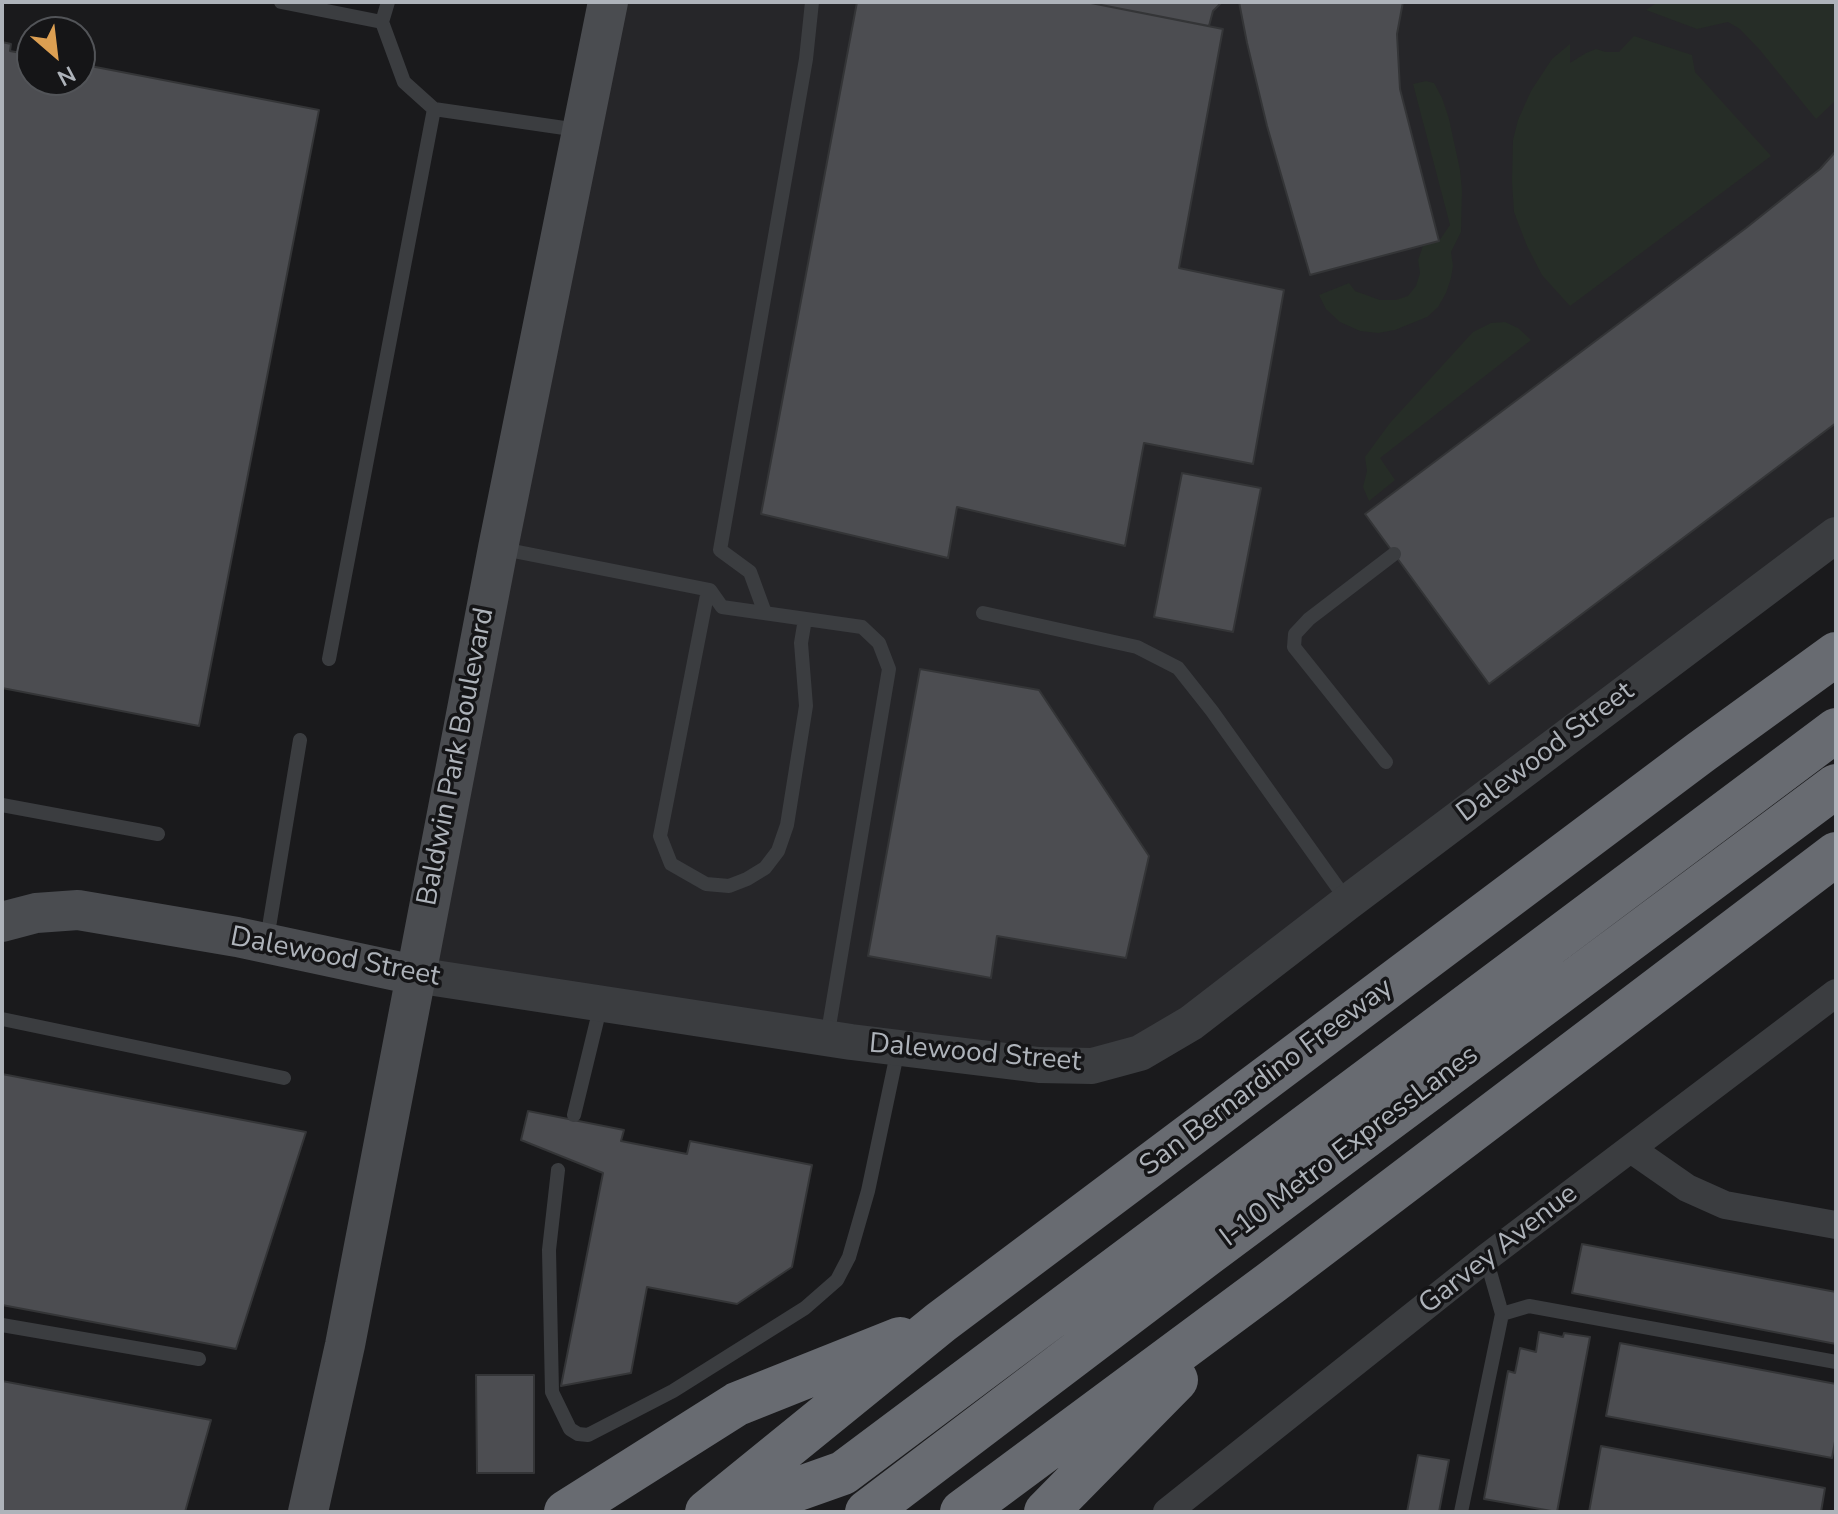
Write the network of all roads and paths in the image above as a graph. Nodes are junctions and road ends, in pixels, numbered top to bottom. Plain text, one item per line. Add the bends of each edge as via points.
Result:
1 (281, 2) edge
2 (388, 2) edge
3 (608, 2) edge
4 (812, 2) edge
5 (382, 22) junction
6 (434, 109) junction
7 (582, 131) junction
8 (1836, 535) edge
9 (498, 548) junction
10 (1394, 554) dead end
11 (708, 590) junction
12 (765, 613) junction
13 (983, 613) dead end
14 (805, 619) junction
15 (1836, 654) edge
16 (329, 659) dead end
17 (1836, 730) edge
18 (300, 740) dead end
19 (1386, 762) dead end
20 (1836, 786) edge
21 (2, 805) edge
22 (158, 834) dead end
23 (1836, 854) edge
24 (1348, 902) junction
25 (2, 922) edge
26 (266, 943) junction
27 (415, 975) junction
28 (1836, 993) edge
29 (601, 1004) junction
30 (2, 1019) edge
31 (827, 1039) junction
32 (898, 1049) junction
33 (284, 1078) dead end
34 (574, 1115) dead end
35 (1631, 1149) junction
36 (558, 1170) dead end
37 (1836, 1225) edge
38 (1486, 1258) junction
39 (1272, 1282) junction
40 (1502, 1314) junction
41 (941, 1322) junction
42 (2, 1325) edge
43 (199, 1359) dead end
44 (1836, 1362) edge
45 (308, 1512) edge
46 (566, 1512) edge
47 (707, 1512) edge
48 (733, 1512) edge
49 (867, 1512) edge
50 (962, 1512) edge
51 (1046, 1512) edge
52 (1167, 1512) edge
53 (1461, 1512) edge

1 - 5 lane
2 - 5 lane
3 - 7 main road, Baldwin Park Boulevard
4 - 12 lane via 720,550 750,572
5 - 6 lane via 404,82
6 - 7 lane
6 - 16 lane
7 - 9 main road, Baldwin Park Boulevard
8 - 24 street, Dalewood Street
9 - 11 lane
9 - 27 main road, Baldwin Park Boulevard
10 - 19 lane via 1309,619 1295,634 1294,647
11 - 12 lane via 722,607
11 - 14 lane via 660,836 671,864 706,884 729,886 747,879 778,851 806,706 801,643
12 - 14 lane
13 - 24 lane via 1137,647 1178,668
14 - 31 lane via 862,627 879,643 889,669
15 - 41 highway, San Bernardino Freeway
17 - 48 highway via 843,1473
18 - 26 lane
20 - 49 highway, I-10 Metro ExpressLanes
21 - 22 lane
23 - 39 highway
24 - 32 street, Dalewood Street via 1191,1023 1140,1053 1092,1066
25 - 26 main road, Dalewood Street via 78,910
26 - 27 main road, Dalewood Street
27 - 29 street, Dalewood Street
27 - 45 main road, Baldwin Park Boulevard
28 - 35 street, Garvey Avenue
29 - 31 street, Dalewood Street
29 - 34 lane
30 - 33 lane
31 - 32 street, Dalewood Street
32 - 36 lane via 868,1191 837,1280 805,1308 673,1391 588,1435 570,1429 552,1392 549,1250
35 - 37 street via 1687,1188 1725,1205
35 - 38 street, Garvey Avenue
38 - 40 lane
38 - 52 street, Garvey Avenue
39 - 50 highway
39 - 51 highway
40 - 44 lane via 1529,1306
40 - 53 lane
41 - 46 highway via 737,1404
41 - 47 highway, San Bernardino Freeway
42 - 43 lane

